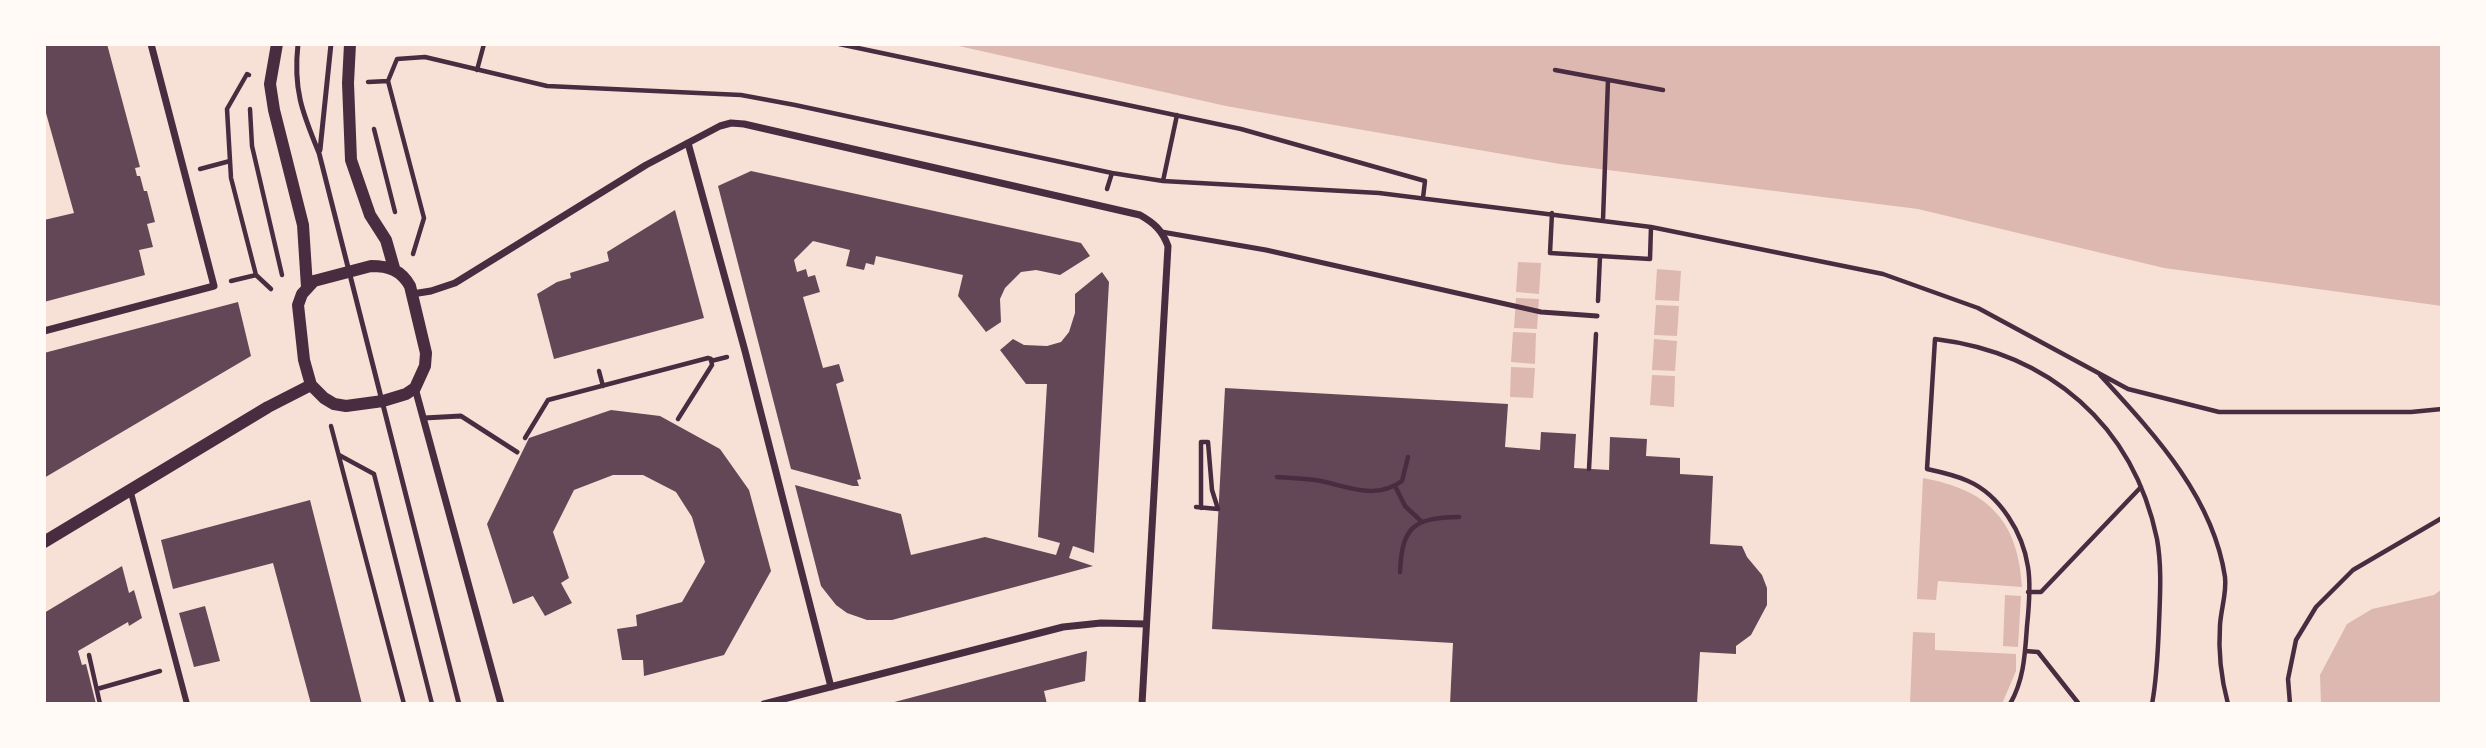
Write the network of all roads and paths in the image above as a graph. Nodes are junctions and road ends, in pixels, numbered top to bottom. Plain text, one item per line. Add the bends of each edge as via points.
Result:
1 (150, 44) edge
2 (277, 44) edge
3 (298, 44) edge
4 (331, 44) edge
5 (350, 44) edge
6 (484, 44) edge
7 (839, 44) edge
8 (477, 70) dead end
9 (1555, 70) dead end
10 (247, 74) dead end
11 (1608, 80) junction
12 (388, 81) dead end
13 (270, 84) junction
14 (1663, 90) dead end
15 (1177, 115) junction
16 (371, 117) dead end
17 (688, 143) junction
18 (319, 153) junction
19 (230, 161) junction
20 (184, 173) junction
21 (1163, 181) junction
22 (1423, 198) junction
23 (1102, 205) junction
24 (1552, 213) junction
25 (1603, 220) junction
26 (397, 223) dead end
27 (1651, 227) junction
28 (1162, 232) junction
29 (1600, 256) junction
30 (394, 268) junction
31 (348, 270) junction
32 (406, 278) junction
33 (307, 287) junction
34 (271, 289) dead end
35 (412, 294) junction
36 (298, 305) junction
37 (1597, 316) junction
38 (44, 331) edge
39 (727, 357) dead end
40 (711, 362) junction
41 (599, 370) dead end
42 (2097, 372) junction
43 (311, 385) junction
44 (603, 386) junction
45 (415, 388) junction
46 (383, 401) junction
47 (2442, 409) edge
48 (424, 418) junction
49 (678, 419) dead end
50 (517, 453) joint
51 (1408, 457) dead end
52 (1589, 469) dead end
53 (1277, 477) dead end
54 (1395, 486) junction
55 (2141, 487) junction
56 (130, 489) junction
57 (1199, 507) joint
58 (1460, 517) dead end
59 (2442, 518) edge
60 (1422, 522) junction
61 (44, 541) edge
62 (1400, 572) dead end
63 (2028, 592) junction
64 (1146, 624) junction
65 (2025, 651) junction
66 (89, 655) dead end
67 (178, 667) junction
68 (831, 687) junction
69 (97, 689) junction
70 (100, 704) edge
71 (187, 704) edge
72 (404, 704) edge
73 (432, 704) edge
74 (458, 704) edge
75 (501, 704) edge
76 (764, 704) edge
77 (1142, 704) edge
78 (2010, 704) edge
79 (2079, 704) edge
80 (2151, 704) edge
81 (2228, 704) edge
82 (2290, 704) edge

1 - 20 street
2 - 13 street
3 - 18 lane via 301,109
4 - 18 lane
5 - 30 street via 351,160
6 - 8 path
7 - 15 path
9 - 11 path
10 - 19 path via 227,108
11 - 14 path
11 - 25 path
12 - 32 path via 424,218
13 - 33 street via 303,225
13 - 36 path via 252,93 251,146 285,288
15 - 21 path
15 - 22 path via 1425,181
16 - 26 path
17 - 23 street via 720,126 744,124
17 - 35 street via 454,283
17 - 68 street
18 - 31 lane
19 - 20 path
19 - 34 path via 256,275
20 - 38 street via 214,286
21 - 22 path
21 - 23 path via 1112,173
22 - 24 path
23 - 28 street via 1140,215
24 - 25 path
24 - 29 path via 1550,253
25 - 27 path
27 - 29 path via 1650,259
27 - 42 path via 1883,274 1978,308
28 - 37 lane via 1266,250 1541,313
28 - 64 street via 1168,246
29 - 37 path
30 - 31 street via 371,265
30 - 32 street
31 - 33 street via 321,277
31 - 46 lane
32 - 35 street
33 - 36 street
35 - 45 street via 426,353
36 - 43 street
37 - 52 path
39 - 40 path
40 - 44 path via 708,358
40 - 49 path
41 - 44 path
42 - 47 path via 2128,389 2218,412
42 - 81 path via 2161,444 2191,488 2216,538 2225,580 2220,674
43 - 46 street via 334,404
43 - 56 street
44 - 50 path via 548,400
45 - 46 street
45 - 48 street
46 - 74 lane
48 - 50 lane via 461,416
48 - 75 street
51 - 54 path via 1402,481
53 - 54 path via 1369,492
54 - 60 path via 1405,506
55 - 63 path via 2041,592
55 - 63 path via 2104,424 2051,379 1988,349 1935,339 1927,469 1970,482 2002,508 2023,548
55 - 80 path via 2157,540 2160,570
56 - 61 street
56 - 67 street
57 - 57 path via 1219,509 1212,490 1208,442 1200,442
58 - 60 path
59 - 82 path via 2353,570 2316,607 2296,640 2288,680
60 - 62 path via 1408,531
63 - 65 path
64 - 68 street via 1063,627
64 - 77 street
65 - 78 path via 2023,673
65 - 79 path via 2038,652
66 - 69 path
67 - 69 path
67 - 71 street
68 - 76 street
69 - 70 path
72 - 73 path via 338,455 374,474

